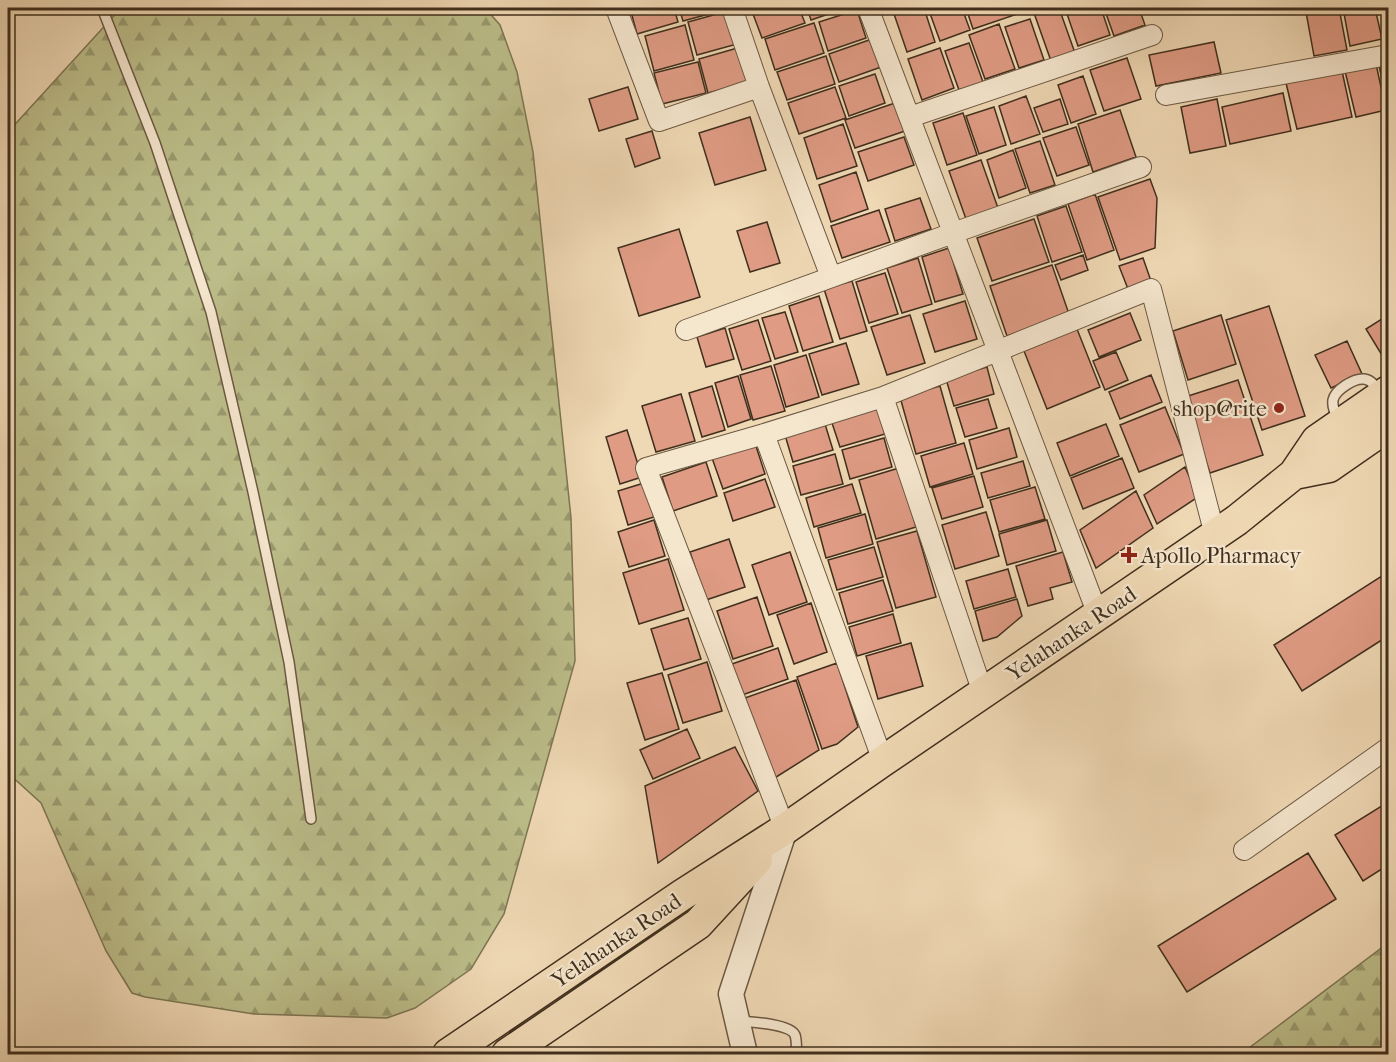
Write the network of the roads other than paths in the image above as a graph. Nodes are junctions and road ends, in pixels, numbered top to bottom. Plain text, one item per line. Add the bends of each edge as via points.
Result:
1 (102, 8) edge
2 (616, 8) edge
3 (732, 8) edge
4 (871, 8) edge
5 (1152, 35) dead end
6 (1389, 55) edge
7 (759, 87) junction
8 (1167, 95) dead end
9 (910, 117) junction
10 (1141, 167) dead end
11 (953, 233) junction
12 (831, 277) junction
13 (686, 330) dead end
14 (998, 351) junction
15 (1385, 394) edge
16 (883, 397) junction
17 (1389, 426) edge
18 (764, 434) junction
19 (1294, 474) junction
20 (1215, 535) junction
21 (1098, 615) junction
22 (983, 693) junction
23 (1389, 748) edge
24 (883, 761) junction
25 (311, 819) dead end
26 (785, 829) junction
27 (1244, 850) dead end
28 (737, 1020) junction
29 (448, 1054) edge
30 (507, 1054) edge
31 (745, 1054) edge
32 (797, 1054) edge

1 - 25 lane via 155,143 211,312 289,662
2 - 7 street via 659,121
3 - 7 street
4 - 9 street
5 - 9 street
6 - 8 street
7 - 12 street
9 - 11 street
10 - 11 street
11 - 12 street
11 - 14 street
12 - 13 street
14 - 16 street
14 - 20 street via 1151,289
14 - 21 street
15 - 19 main road via 1317,440
16 - 18 street
16 - 22 street
17 - 19 main road, Yelahanka Road via 1329,466
18 - 24 street
18 - 26 street via 646,468
19 - 20 main road, Yelahanka Road
20 - 21 main road, Yelahanka Road
21 - 22 main road, Yelahanka Road
22 - 24 main road, Yelahanka Road
23 - 27 street
24 - 26 main road, Yelahanka Road
26 - 28 street via 731,994
26 - 29 main road, Yelahanka Road
26 - 30 main road, Yelahanka Road via 698,924
28 - 31 street
28 - 32 lane via 791,1029

